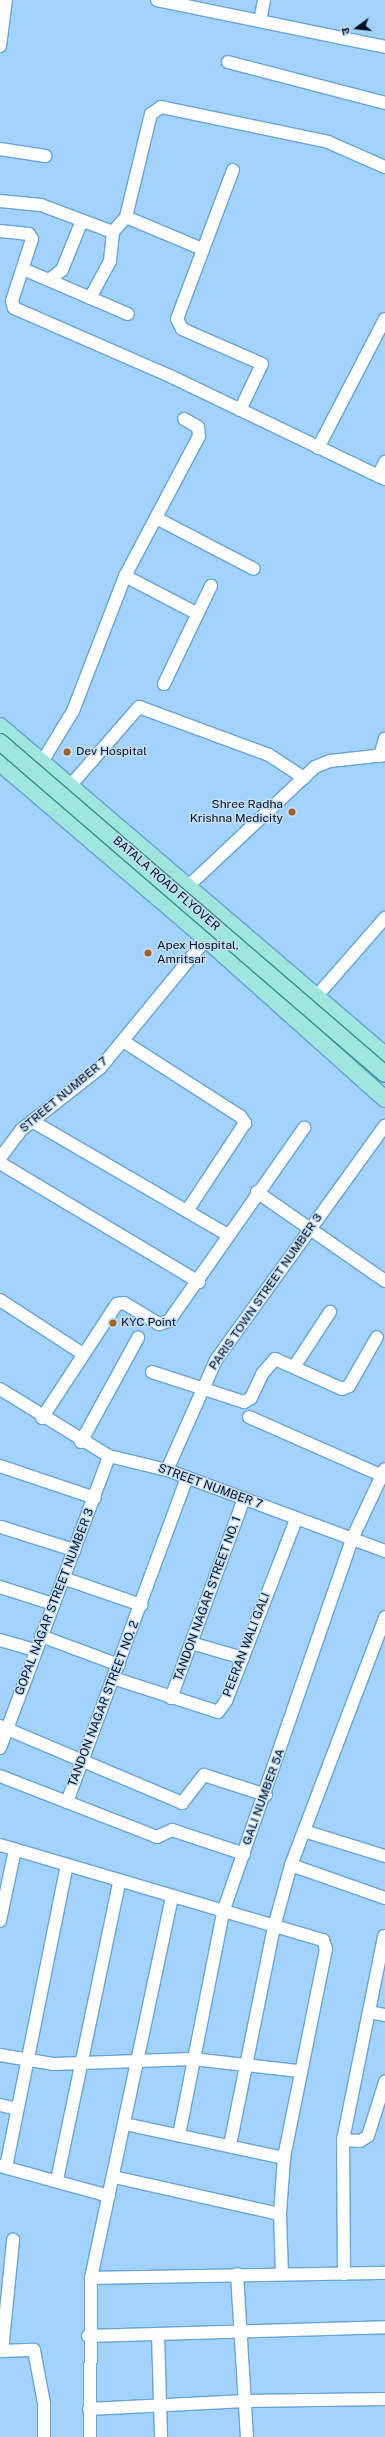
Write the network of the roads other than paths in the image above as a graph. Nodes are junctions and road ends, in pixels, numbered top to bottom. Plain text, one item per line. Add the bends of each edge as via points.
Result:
1 (6, 0) edge
2 (157, 0) edge
3 (264, 0) edge
4 (182, 2) edge
5 (260, 21) junction
6 (0, 42) edge
7 (385, 47) edge
8 (228, 62) dead end
9 (385, 103) edge
10 (0, 150) edge
11 (45, 156) dead end
12 (385, 167) edge
13 (233, 170) dead end
14 (0, 201) edge
15 (126, 217) junction
16 (81, 223) junction
17 (0, 230) edge
18 (113, 232) junction
19 (202, 249) junction
20 (23, 269) junction
21 (49, 280) junction
22 (90, 298) junction
23 (128, 314) dead end
24 (385, 319) edge
25 (240, 410) junction
26 (184, 419) dead end
27 (318, 448) junction
28 (385, 462) edge
29 (381, 477) edge
30 (156, 518) junction
31 (254, 570) dead end
32 (125, 576) junction
33 (211, 586) dead end
34 (198, 614) junction
35 (164, 684) dead end
36 (0, 726) edge
37 (385, 739) edge
38 (0, 742) edge
39 (383, 755) edge
40 (42, 762) junction
41 (0, 763) edge
42 (304, 778) junction
43 (70, 786) junction
44 (187, 886) junction
45 (169, 908) junction
46 (385, 918) edge
47 (206, 939) junction
48 (316, 997) junction
49 (126, 1037) junction
50 (385, 1055) edge
51 (385, 1074) edge
52 (385, 1099) edge
53 (32, 1121) junction
54 (385, 1126) edge
55 (304, 1128) dead end
56 (0, 1158) edge
57 (0, 1163) edge
58 (257, 1192) junction
59 (187, 1211) junction
60 (310, 1229) junction
61 (228, 1235) junction
62 (385, 1281) edge
63 (199, 1282) junction
64 (0, 1300) edge
65 (330, 1312) dead end
66 (377, 1337) dead end
67 (138, 1338) dead end
68 (83, 1354) junction
69 (294, 1367) junction
70 (152, 1372) dead end
71 (0, 1389) edge
72 (201, 1390) junction
73 (249, 1417) dead end
74 (42, 1418) junction
75 (81, 1442) junction
76 (109, 1456) junction
77 (0, 1466) edge
78 (167, 1470) junction
79 (384, 1474) edge
80 (187, 1478) junction
81 (94, 1498) junction
82 (244, 1499) junction
83 (296, 1520) junction
84 (1, 1527) dead end
85 (352, 1539) junction
86 (74, 1550) junction
87 (385, 1551) edge
88 (63, 1578) junction
89 (0, 1587) edge
90 (53, 1604) junction
91 (141, 1605) junction
92 (385, 1617) edge
93 (41, 1636) junction
94 (0, 1640) edge
95 (191, 1643) junction
96 (35, 1650) junction
97 (242, 1658) junction
98 (119, 1665) junction
99 (113, 1678) junction
100 (171, 1698) junction
101 (4, 1727) edge
102 (0, 1748) edge
103 (81, 1761) junction
104 (0, 1776) edge
105 (266, 1795) junction
106 (67, 1802) junction
107 (304, 1831) junction
108 (0, 1845) edge
109 (15, 1850) junction
110 (244, 1854) junction
111 (385, 1856) edge
112 (67, 1865) junction
113 (291, 1865) junction
114 (119, 1882) junction
115 (172, 1897) junction
116 (385, 1898) edge
117 (223, 1912) junction
118 (0, 1921) edge
119 (274, 1927) junction
120 (384, 1936) dead end
121 (369, 2012) junction
122 (385, 2015) edge
123 (0, 2055) edge
124 (138, 2059) junction
125 (193, 2059) junction
126 (28, 2061) junction
127 (83, 2065) junction
128 (248, 2065) junction
129 (299, 2072) junction
130 (385, 2082) edge
131 (383, 2099) edge
132 (0, 2105) edge
133 (17, 2109) junction
134 (125, 2124) junction
135 (179, 2135) junction
136 (343, 2140) junction
137 (230, 2145) junction
138 (284, 2158) junction
139 (3, 2167) edge
140 (114, 2177) junction
141 (56, 2180) junction
142 (109, 2196) junction
143 (280, 2214) junction
144 (13, 2240) dead end
145 (385, 2273) edge
146 (237, 2274) junction
147 (282, 2274) junction
148 (344, 2274) junction
149 (91, 2278) junction
150 (385, 2327) edge
151 (241, 2331) junction
152 (158, 2334) junction
153 (88, 2336) junction
154 (1, 2351) edge
155 (385, 2399) edge
156 (246, 2401) junction
157 (160, 2404) junction
158 (89, 2409) junction
159 (44, 2437) edge
160 (90, 2437) edge
161 (161, 2437) edge
162 (248, 2437) edge

1 - 6 street
2 - 4 street
3 - 5 street
4 - 5 street
5 - 7 street
8 - 9 street
10 - 11 street
12 - 15 street via 328,142 161,107 151,114
13 - 19 street
14 - 16 street via 41,205
15 - 18 street
15 - 19 street
16 - 18 street
16 - 21 street via 62,270
17 - 20 street via 32,236
18 - 22 street via 110,261
19 - 25 street via 178,323 182,329 262,364
20 - 21 street
20 - 25 street via 11,304 14,308
21 - 22 street
22 - 23 street
24 - 27 street
25 - 27 street
26 - 30 street via 198,427 200,433
27 - 29 street
28 - 29 street
30 - 31 street
30 - 32 street
32 - 34 street
32 - 40 street via 73,711
33 - 34 street
34 - 35 street
36 - 40 main road
37 - 39 street
38 - 51 main road, BATALA ROAD FLYOVER, bridge
39 - 42 street via 330,761
40 - 43 main road
41 - 45 main road
42 - 43 street via 269,754 139,707
42 - 44 street
43 - 44 main road
44 - 45 street
44 - 48 main road
45 - 47 main road
46 - 48 street
47 - 49 street, STREET NUMBER 7
47 - 52 main road
48 - 50 main road
49 - 53 street, STREET NUMBER 7 via 101,1067
49 - 59 street via 246,1123
53 - 56 street, STREET NUMBER 7
53 - 59 street
54 - 60 street, PARIS TOWN STREET NUMBER 3
55 - 58 street
57 - 63 street
58 - 60 street
58 - 61 street
59 - 61 street
60 - 62 street
60 - 72 street, PARIS TOWN STREET NUMBER 3 via 216,1360
61 - 63 street
63 - 68 street via 163,1325 124,1303 117,1304
64 - 68 street
65 - 69 street
66 - 69 street via 349,1386 342,1389
67 - 75 street
68 - 74 street
69 - 72 street via 272,1360 247,1402
70 - 72 street
71 - 74 street, STREET NUMBER 7
72 - 78 street, PARIS TOWN STREET NUMBER 3
73 - 79 street
74 - 75 street, STREET NUMBER 7
75 - 76 street, STREET NUMBER 7
76 - 78 street, STREET NUMBER 7
76 - 81 street, GOPAL NAGAR STREET NUMBER 3
77 - 81 street
78 - 80 street, STREET NUMBER 7
79 - 85 street, GALI NUMBER 5A
80 - 82 street, STREET NUMBER 7
80 - 91 street, TANDON NAGAR STREET NO. 2
81 - 86 street, GOPAL NAGAR STREET NUMBER 3
82 - 83 street, STREET NUMBER 7
82 - 95 street, TANDON NAGAR STREET NO. 1
83 - 85 street, STREET NUMBER 7
83 - 97 street, PEERAN WALI GALI
84 - 86 street
85 - 87 street, STREET NUMBER 7
85 - 105 street, GALI NUMBER 5A
86 - 88 street, GOPAL NAGAR STREET NUMBER 3
88 - 90 street, GOPAL NAGAR STREET NUMBER 3
88 - 91 street
89 - 90 street
90 - 93 street, GOPAL NAGAR STREET NUMBER 3
91 - 98 street, TANDON NAGAR STREET NO. 2
92 - 107 street
93 - 96 street, GOPAL NAGAR STREET NUMBER 3
93 - 98 street
94 - 96 street
95 - 97 street
95 - 100 street, TANDON NAGAR STREET NO. 1
96 - 101 street, GOPAL NAGAR STREET NUMBER 3
97 - 100 street, PEERAN WALI GALI via 226,1701 218,1712
98 - 99 street, TANDON NAGAR STREET NO. 2
99 - 100 street, PEERAN WALI GALI
99 - 103 street, TANDON NAGAR STREET NO. 2
101 - 102 street, GOPAL NAGAR STREET NUMBER 3
101 - 103 street
103 - 105 street via 182,1803 204,1774
103 - 106 street, TANDON NAGAR STREET NO. 2
104 - 106 street
105 - 110 street, GALI NUMBER 5A
106 - 110 street via 157,1837 172,1830
107 - 111 street
107 - 113 street
108 - 109 street
109 - 112 street
109 - 118 street
110 - 117 street, GALI NUMBER 5A
112 - 114 street
112 - 126 street
113 - 116 street
113 - 119 street
114 - 115 street
114 - 127 street
115 - 117 street
115 - 124 street
117 - 119 street
117 - 125 street, GALI NUMBER 5A
119 - 128 street
119 - 129 street via 318,1938 326,1945
120 - 121 street
121 - 122 street
121 - 136 street
123 - 126 street
124 - 125 street
124 - 127 street
124 - 134 street
125 - 128 street
125 - 135 street, GALI NUMBER 5A
126 - 127 street
126 - 133 street
127 - 141 street
128 - 129 street
128 - 137 street
129 - 138 street
130 - 131 street
131 - 136 street via 364,2140
132 - 133 street
133 - 139 street
134 - 135 street
134 - 140 street
135 - 137 street
136 - 148 street
137 - 138 street
138 - 143 street
139 - 141 street
140 - 142 street
140 - 143 street
141 - 142 street
142 - 149 street
143 - 147 street
144 - 154 street
145 - 148 street
146 - 147 street
146 - 149 street
146 - 151 street
147 - 148 street
149 - 153 street
150 - 151 street
151 - 152 street
151 - 156 street
152 - 153 street
152 - 157 street
153 - 158 street
154 - 159 street via 34,2350 44,2403
155 - 156 street
156 - 157 street
156 - 162 street
157 - 158 street
157 - 161 street
158 - 160 street

